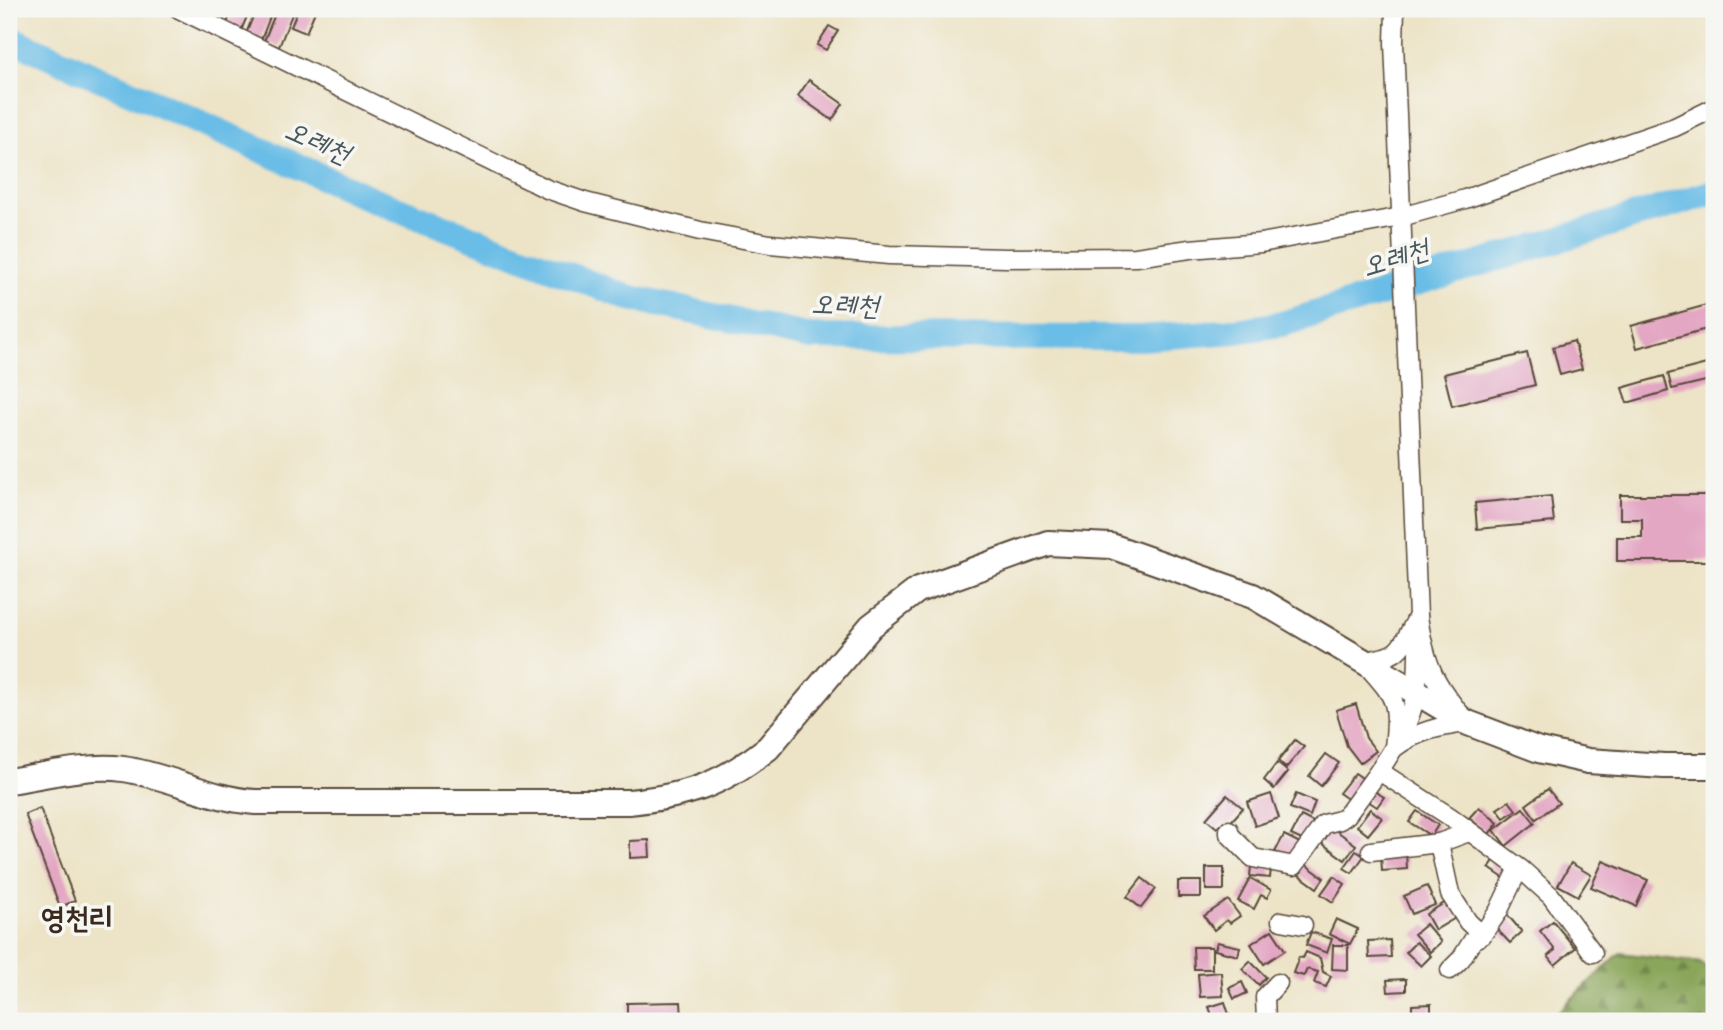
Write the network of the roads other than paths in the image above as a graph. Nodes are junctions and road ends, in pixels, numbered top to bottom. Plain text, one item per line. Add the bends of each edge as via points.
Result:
1 (179, 9) edge
2 (1395, 9) edge
3 (1714, 108) edge
4 (1401, 217) junction
5 (1419, 616) junction
6 (1363, 661) junction
7 (1416, 693) junction
8 (1468, 723) junction
9 (1394, 748) junction
10 (1714, 765) edge
11 (1379, 771) junction
12 (9, 781) edge
13 (1230, 830) dead end
14 (1469, 832) junction
15 (1439, 844) junction
16 (1371, 851) dead end
17 (1519, 868) junction
18 (1281, 921) dead end
19 (1303, 925) dead end
20 (1482, 935) junction
21 (1593, 953) dead end
22 (1450, 970) dead end
23 (1278, 983) dead end
24 (1266, 1021) edge

1 - 4 street via 547,189 699,231 770,244 889,255 1136,257 1261,243
2 - 4 street
3 - 4 street via 1675,127
4 - 5 street
5 - 6 street via 1396,653 1382,660
5 - 7 street
5 - 8 street via 1429,666
6 - 7 street
6 - 9 street via 1394,699
6 - 12 street via 1253,596 1111,545 1048,543 918,590 870,626 768,748 709,786 666,799 255,802 228,799 131,770 104,768
7 - 8 street
7 - 9 street
8 - 9 street via 1423,731
8 - 10 street via 1539,750 1588,761
9 - 11 street
11 - 13 street via 1347,815 1324,824 1294,866 1252,859 1228,834
11 - 14 street
14 - 15 street
14 - 17 street
15 - 16 street
15 - 20 street via 1450,894
17 - 20 street
17 - 21 street via 1551,896
18 - 19 street
20 - 22 street
23 - 24 street via 1265,997

